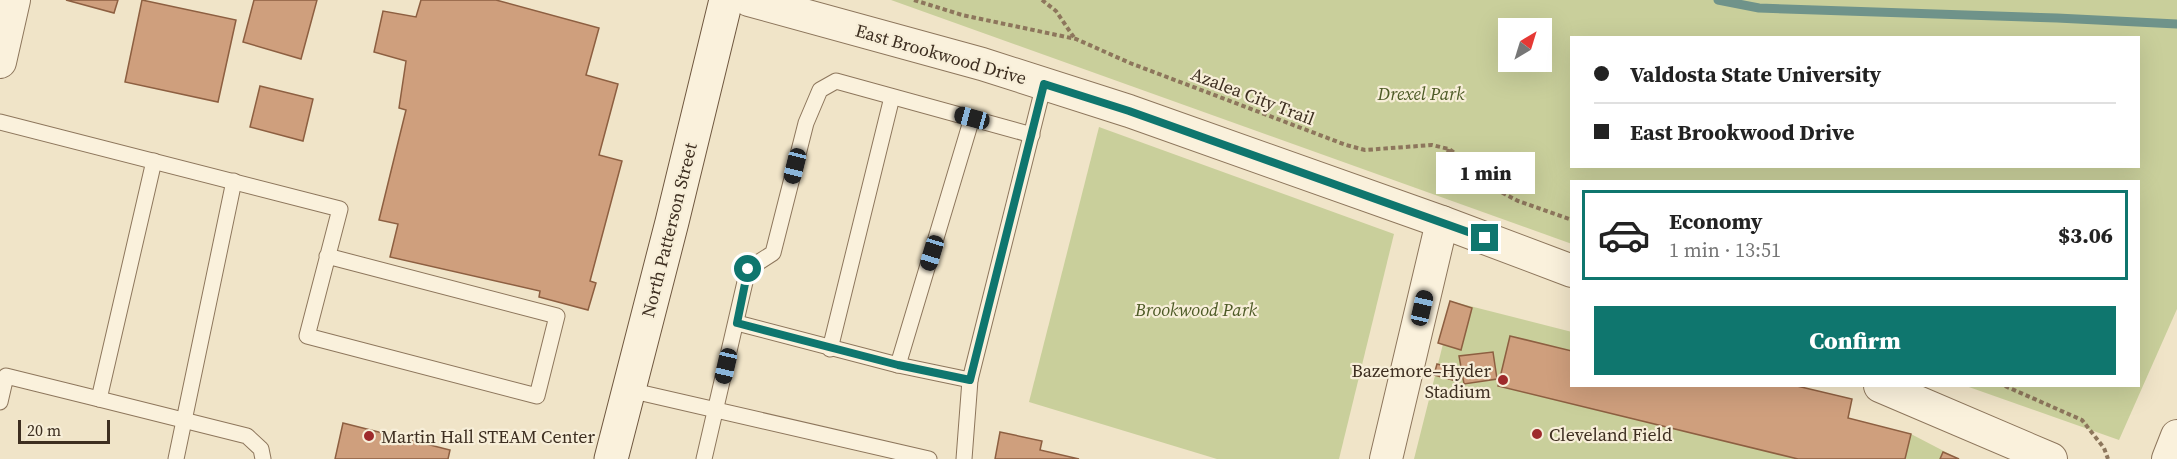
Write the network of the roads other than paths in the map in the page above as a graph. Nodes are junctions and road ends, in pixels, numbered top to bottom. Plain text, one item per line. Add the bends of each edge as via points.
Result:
1 (14, 0) edge
2 (726, 0) edge
3 (749, 0) edge
4 (0, 62) edge
5 (1044, 84) junction
6 (892, 97) junction
7 (972, 118) junction
8 (0, 122) edge
9 (1032, 135) junction
10 (154, 161) junction
11 (234, 181) junction
12 (1436, 220) junction
13 (327, 256) junction
14 (1570, 270) edge
15 (737, 323) junction
16 (830, 349) junction
17 (898, 365) junction
18 (970, 380) junction
19 (1882, 387) edge
20 (628, 390) junction
21 (99, 399) junction
22 (0, 402) edge
23 (716, 409) junction
24 (184, 420) junction
25 (2177, 436) edge
26 (176, 459) edge
27 (263, 459) edge
28 (610, 459) edge
29 (704, 459) edge
30 (929, 459) edge
31 (964, 459) edge
32 (1386, 459) edge
33 (2051, 459) edge
34 (2168, 459) edge

1 - 4 street
2 - 20 main road, North Patterson Street
3 - 5 street, East Brookwood Drive
5 - 9 lane
5 - 12 street, East Brookwood Drive
6 - 7 lane
6 - 15 lane via 836,81 820,90 806,123 773,253 748,269
6 - 16 lane
7 - 9 lane
7 - 17 lane
8 - 10 lane
9 - 18 lane
10 - 11 lane
10 - 21 lane
11 - 13 lane via 340,209
11 - 24 lane
12 - 14 street, East Brookwood Drive
12 - 32 street
13 - 13 lane via 557,316 537,396 307,336
15 - 16 lane
15 - 23 lane
16 - 17 lane
17 - 18 lane
18 - 31 lane
19 - 33 street
20 - 23 lane
20 - 28 main road, North Patterson Street
21 - 22 lane via 6,376
21 - 24 lane
23 - 29 lane
23 - 30 lane
24 - 26 lane
24 - 27 lane via 247,436 261,449
25 - 34 street

